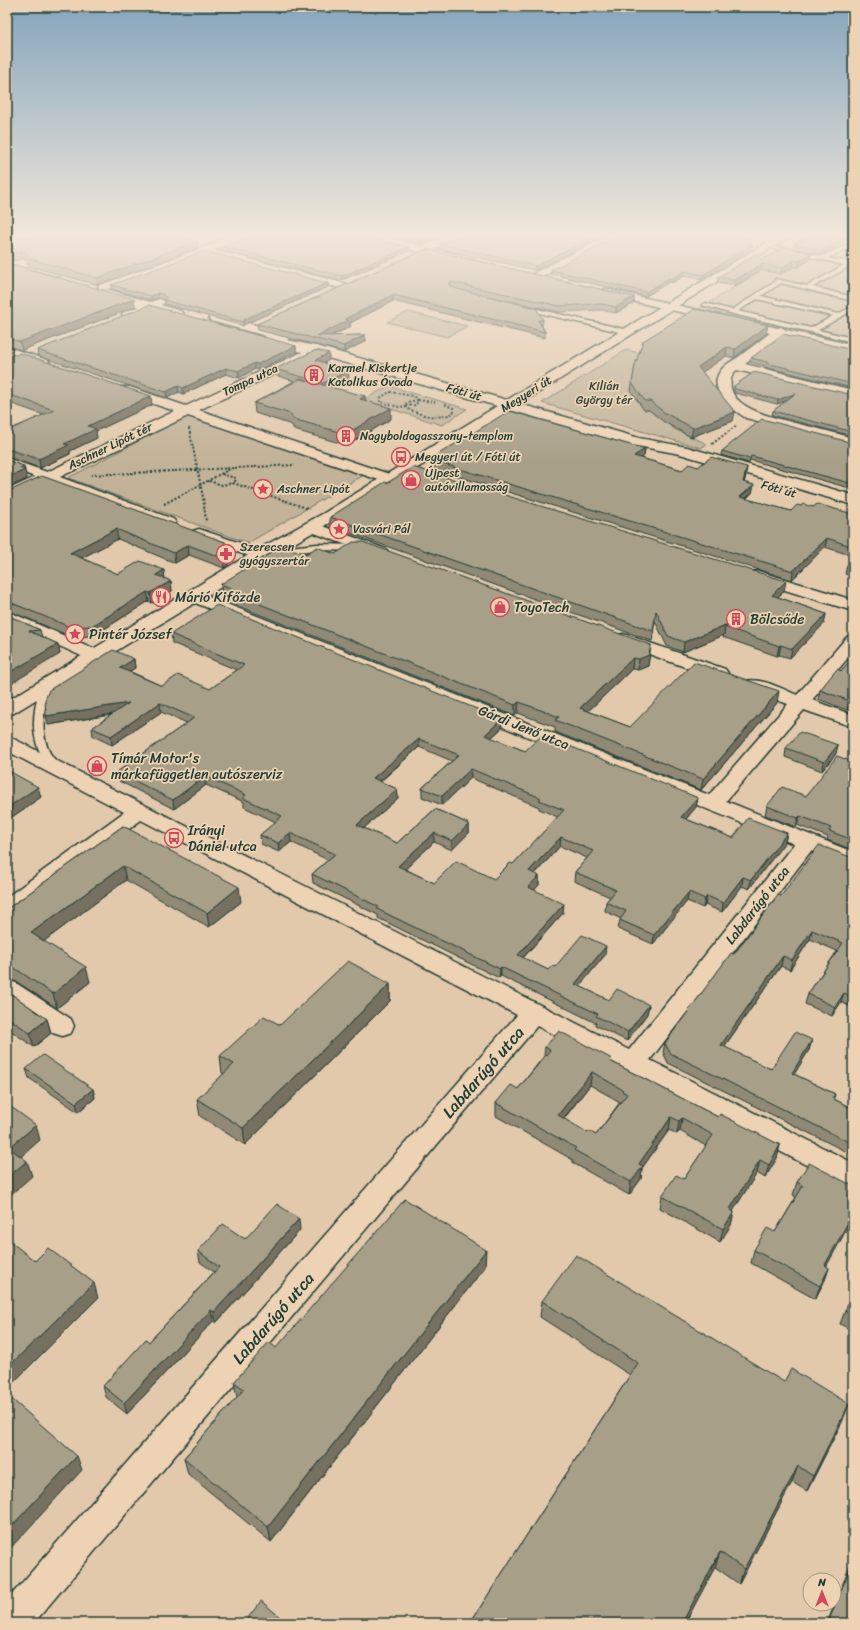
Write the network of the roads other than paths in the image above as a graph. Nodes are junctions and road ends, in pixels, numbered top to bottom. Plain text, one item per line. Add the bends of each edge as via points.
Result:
1 (141, 309) edge
2 (173, 309) edge
3 (529, 309) edge
4 (665, 309) edge
5 (683, 309) edge
6 (721, 309) edge
7 (737, 309) edge
8 (808, 309) edge
9 (851, 309) edge
10 (733, 312) junction
11 (188, 313) edge
12 (839, 316) junction
13 (115, 319) edge
14 (263, 322) edge
15 (250, 328) junction
16 (813, 330) junction
17 (780, 331) junction
18 (628, 332) junction
19 (853, 340) edge
20 (853, 349) edge
21 (37, 350) edge
22 (315, 350) junction
23 (7, 351) edge
24 (22, 356) junction
25 (7, 362) edge
26 (734, 365) junction
27 (59, 368) edge
28 (111, 386) edge
29 (853, 394) edge
30 (509, 404) junction
31 (184, 410) junction
32 (637, 442) junction
33 (853, 442) edge
34 (7, 462) edge
35 (409, 467) junction
36 (431, 474) edge
37 (46, 476) junction
38 (390, 479) junction
39 (7, 496) edge
40 (853, 500) edge
41 (853, 511) edge
42 (312, 527) junction
43 (369, 548) junction
44 (261, 555) junction
45 (399, 559) edge
46 (740, 571) edge
47 (194, 596) junction
48 (853, 606) edge
49 (7, 616) edge
50 (608, 633) edge
51 (853, 641) edge
52 (96, 656) junction
53 (45, 686) junction
54 (801, 703) junction
55 (7, 709) edge
56 (853, 721) edge
57 (7, 743) edge
58 (56, 768) junction
59 (713, 803) junction
60 (139, 811) junction
61 (807, 842) junction
62 (853, 860) edge
63 (7, 908) edge
64 (7, 989) edge
65 (534, 1012) junction
66 (62, 1026) dead end
67 (633, 1062) junction
68 (853, 1176) edge
69 (11, 1623) edge

1 - 13 street
2 - 11 street
3 - 18 lane
4 - 18 street, Megyeri út
5 - 17 street
6 - 10 lane
7 - 10 lane
8 - 12 lane
9 - 12 lane
10 - 16 lane
12 - 16 lane
14 - 15 street
15 - 22 street, Fóti út via 306,343
15 - 22 street, Fóti út via 203,318 296,347
16 - 19 lane
17 - 20 street
17 - 26 street
18 - 30 street, Megyeri út
21 - 24 street
22 - 30 street, Fóti út
22 - 31 street, Tompa utca
23 - 24 street
24 - 25 street
24 - 27 street
26 - 29 street
26 - 33 street via 723,377 724,390 731,402 751,415
28 - 31 street
30 - 32 street, Fóti út
30 - 35 street, Megyeri út
31 - 37 street, Aschner Lipót tér
31 - 38 street
32 - 40 street, Fóti út via 682,450
32 - 41 street, Fóti út via 674,458
34 - 37 street
35 - 36 street
35 - 38 street, Megyeri út
37 - 39 street
37 - 44 street, Aschner Lipót tér
38 - 42 street, Megyeri út
42 - 43 street
42 - 44 street, Megyeri út
43 - 44 lane via 317,547
43 - 45 street
44 - 47 street, Megyeri út
46 - 48 street
47 - 52 street, Megyeri út
47 - 59 street, Gárdi Jenő utca
49 - 52 street
50 - 54 street
51 - 54 street
52 - 53 street, Megyeri út
53 - 55 street
53 - 58 lane via 40,702 38,728 44,752
54 - 56 street
54 - 59 street
57 - 58 street
58 - 60 street
59 - 61 street, Gárdi Jenő utca
60 - 63 street
60 - 65 street
61 - 62 street, Gárdi Jenő utca
61 - 67 street, Labdarúgó utca
64 - 66 street
65 - 67 street
65 - 69 street, Labdarúgó utca
67 - 68 street

